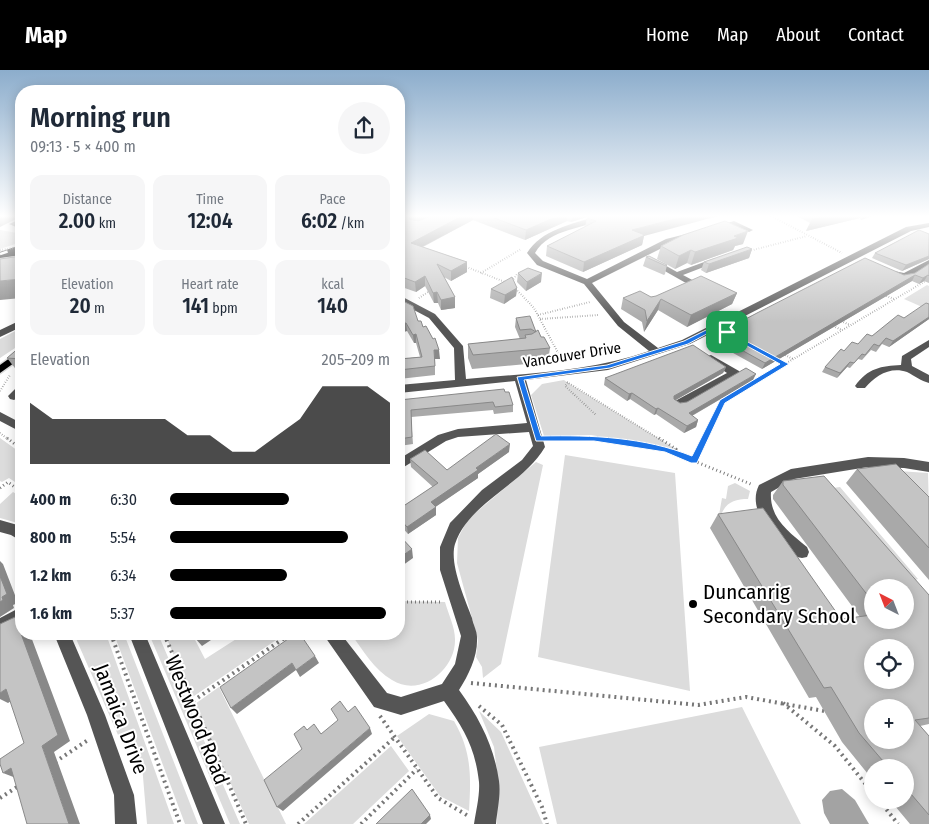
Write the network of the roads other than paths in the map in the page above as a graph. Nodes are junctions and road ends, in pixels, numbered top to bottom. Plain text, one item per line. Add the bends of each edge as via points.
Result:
1 (532, 251) edge
2 (648, 251) edge
3 (869, 251) edge
4 (742, 252) edge
5 (15, 253) edge
6 (640, 255) junction
7 (0, 256) edge
8 (15, 257) edge
9 (540, 262) junction
10 (929, 262) edge
11 (886, 271) edge
12 (517, 274) edge
13 (676, 275) junction
14 (587, 282) junction
15 (685, 287) edge
16 (405, 302) edge
17 (15, 325) edge
18 (0, 334) edge
19 (929, 343) edge
20 (694, 347) junction
21 (656, 352) junction
22 (15, 358) edge
23 (2, 368) edge
24 (907, 368) junction
25 (520, 378) junction
26 (929, 380) edge
27 (462, 382) junction
28 (860, 386) dead end
29 (405, 388) edge
30 (679, 404) edge
31 (0, 416) edge
32 (15, 425) edge
33 (536, 433) junction
34 (405, 458) edge
35 (929, 467) edge
36 (0, 526) edge
37 (15, 530) edge
38 (802, 552) dead end
39 (15, 618) edge
40 (0, 627) edge
41 (64, 640) edge
42 (139, 640) edge
43 (336, 640) edge
44 (448, 691) junction
45 (478, 821) edge
46 (126, 824) edge
47 (214, 824) edge

1 - 9 street
2 - 6 street
3 - 20 street, Vancouver Drive
4 - 13 street
5 - 7 highway
6 - 13 street
6 - 14 street
7 - 8 highway
9 - 12 street
9 - 14 street
10 - 11 street via 904,276
13 - 15 street via 693,284
14 - 21 street via 628,331
16 - 27 street via 432,316 463,348
17 - 18 street
19 - 24 street via 906,358
20 - 21 street, Vancouver Drive
20 - 30 street via 735,373
21 - 25 street, Vancouver Drive via 569,378
22 - 23 main road
24 - 26 street
24 - 28 street via 872,372
25 - 27 street, Vancouver Drive
25 - 33 street
27 - 29 street, Vancouver Drive
31 - 32 street
33 - 34 street via 458,434 442,438
33 - 44 street via 539,446 527,463 487,494 455,527 447,547 448,570 469,636 463,667
35 - 38 street via 868,462 790,474 764,489 762,498 771,524
36 - 37 street
39 - 40 street
41 - 46 street, Jamaica Drive via 102,730 124,795
42 - 47 street, Westwood Road
43 - 44 street via 381,700 401,706
44 - 45 street via 480,741 489,783

